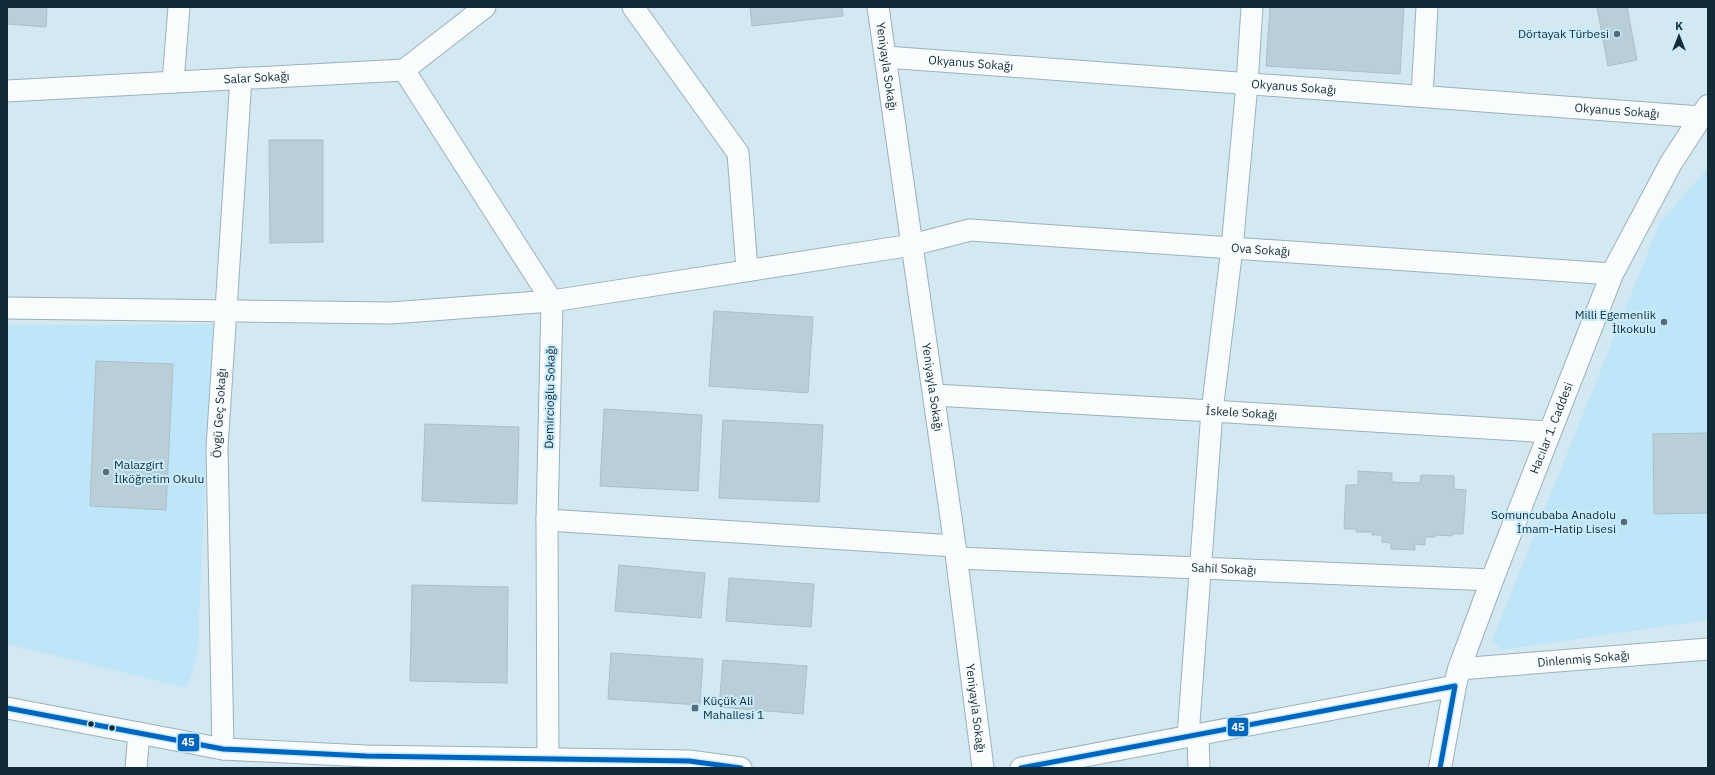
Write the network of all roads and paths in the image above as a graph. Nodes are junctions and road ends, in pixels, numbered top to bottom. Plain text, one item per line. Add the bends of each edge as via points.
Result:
1 (179, 7) edge
2 (485, 7) edge
3 (633, 7) edge
4 (878, 7) edge
5 (1252, 7) edge
6 (1427, 7) edge
7 (886, 57) junction
8 (404, 70) junction
9 (241, 78) junction
10 (174, 82) junction
11 (1247, 84) junction
12 (7, 91) edge
13 (1422, 96) junction
14 (1705, 111) edge
15 (912, 245) junction
16 (1232, 248) junction
17 (747, 270) junction
18 (1612, 274) junction
19 (552, 301) junction
20 (7, 308) edge
21 (226, 311) junction
22 (934, 395) junction
23 (1212, 411) junction
24 (1549, 432) junction
25 (547, 520) junction
26 (956, 552) junction
27 (1201, 568) junction
28 (1492, 580) junction
29 (1708, 648) edge
30 (1457, 677) junction
31 (7, 708) edge
32 (139, 733) junction
33 (1193, 735) junction
34 (223, 749) junction
35 (548, 763) edge
36 (136, 768) edge
37 (741, 768) edge
38 (983, 768) edge
39 (1021, 768) edge
40 (1199, 768) edge
41 (1440, 768) edge

1 - 10 street
2 - 8 street
3 - 17 street via 738,153
4 - 7 street, Yeniyayla Sokağı
5 - 11 street
6 - 13 street
7 - 11 street, Okyanus Sokağı
7 - 15 street, Yeniyayla Sokağı
8 - 9 street, Salar Sokağı
8 - 19 street
9 - 10 street, Salar Sokağı
9 - 21 street, Övgü Geç Sokağı
10 - 12 street, Salar Sokağı
11 - 13 street, Okyanus Sokağı
11 - 16 street
13 - 14 street, Okyanus Sokağı
14 - 18 street, Hacılar 1. Caddesi via 1672,163
15 - 16 street, Ova Sokağı via 970,230
15 - 17 street, Ova Sokağı
15 - 22 street, Yeniyayla Sokağı
16 - 18 street, Ova Sokağı
16 - 23 street
17 - 19 street, Ova Sokağı
18 - 24 street, Hacılar 1. Caddesi
19 - 21 street, Ova Sokağı via 391,313
19 - 25 street, Demircioğlu Sokağı
20 - 21 street, Ova Sokağı
21 - 34 street, Övgü Geç Sokağı via 217,448
22 - 23 street, İskele Sokağı
22 - 26 street, Yeniyayla Sokağı
23 - 24 street, İskele Sokağı
23 - 27 street
24 - 28 street, Hacılar 1. Caddesi
25 - 26 street, Sahil Sokağı
25 - 35 street, Demircioğlu Sokağı
26 - 27 street, Sahil Sokağı
26 - 38 street, Yeniyayla Sokağı
27 - 28 street, Sahil Sokağı
27 - 33 street
28 - 30 street, Hacılar 1. Caddesi
29 - 30 street, Dinlenmiş Sokağı
30 - 33 street, Dinlenmiş Sokağı
30 - 41 street, Hacılar 1. Caddesi
31 - 32 street
32 - 34 street
32 - 36 street
33 - 39 street, Dinlenmiş Sokağı
33 - 40 street
34 - 35 street
35 - 37 street via 689,761

